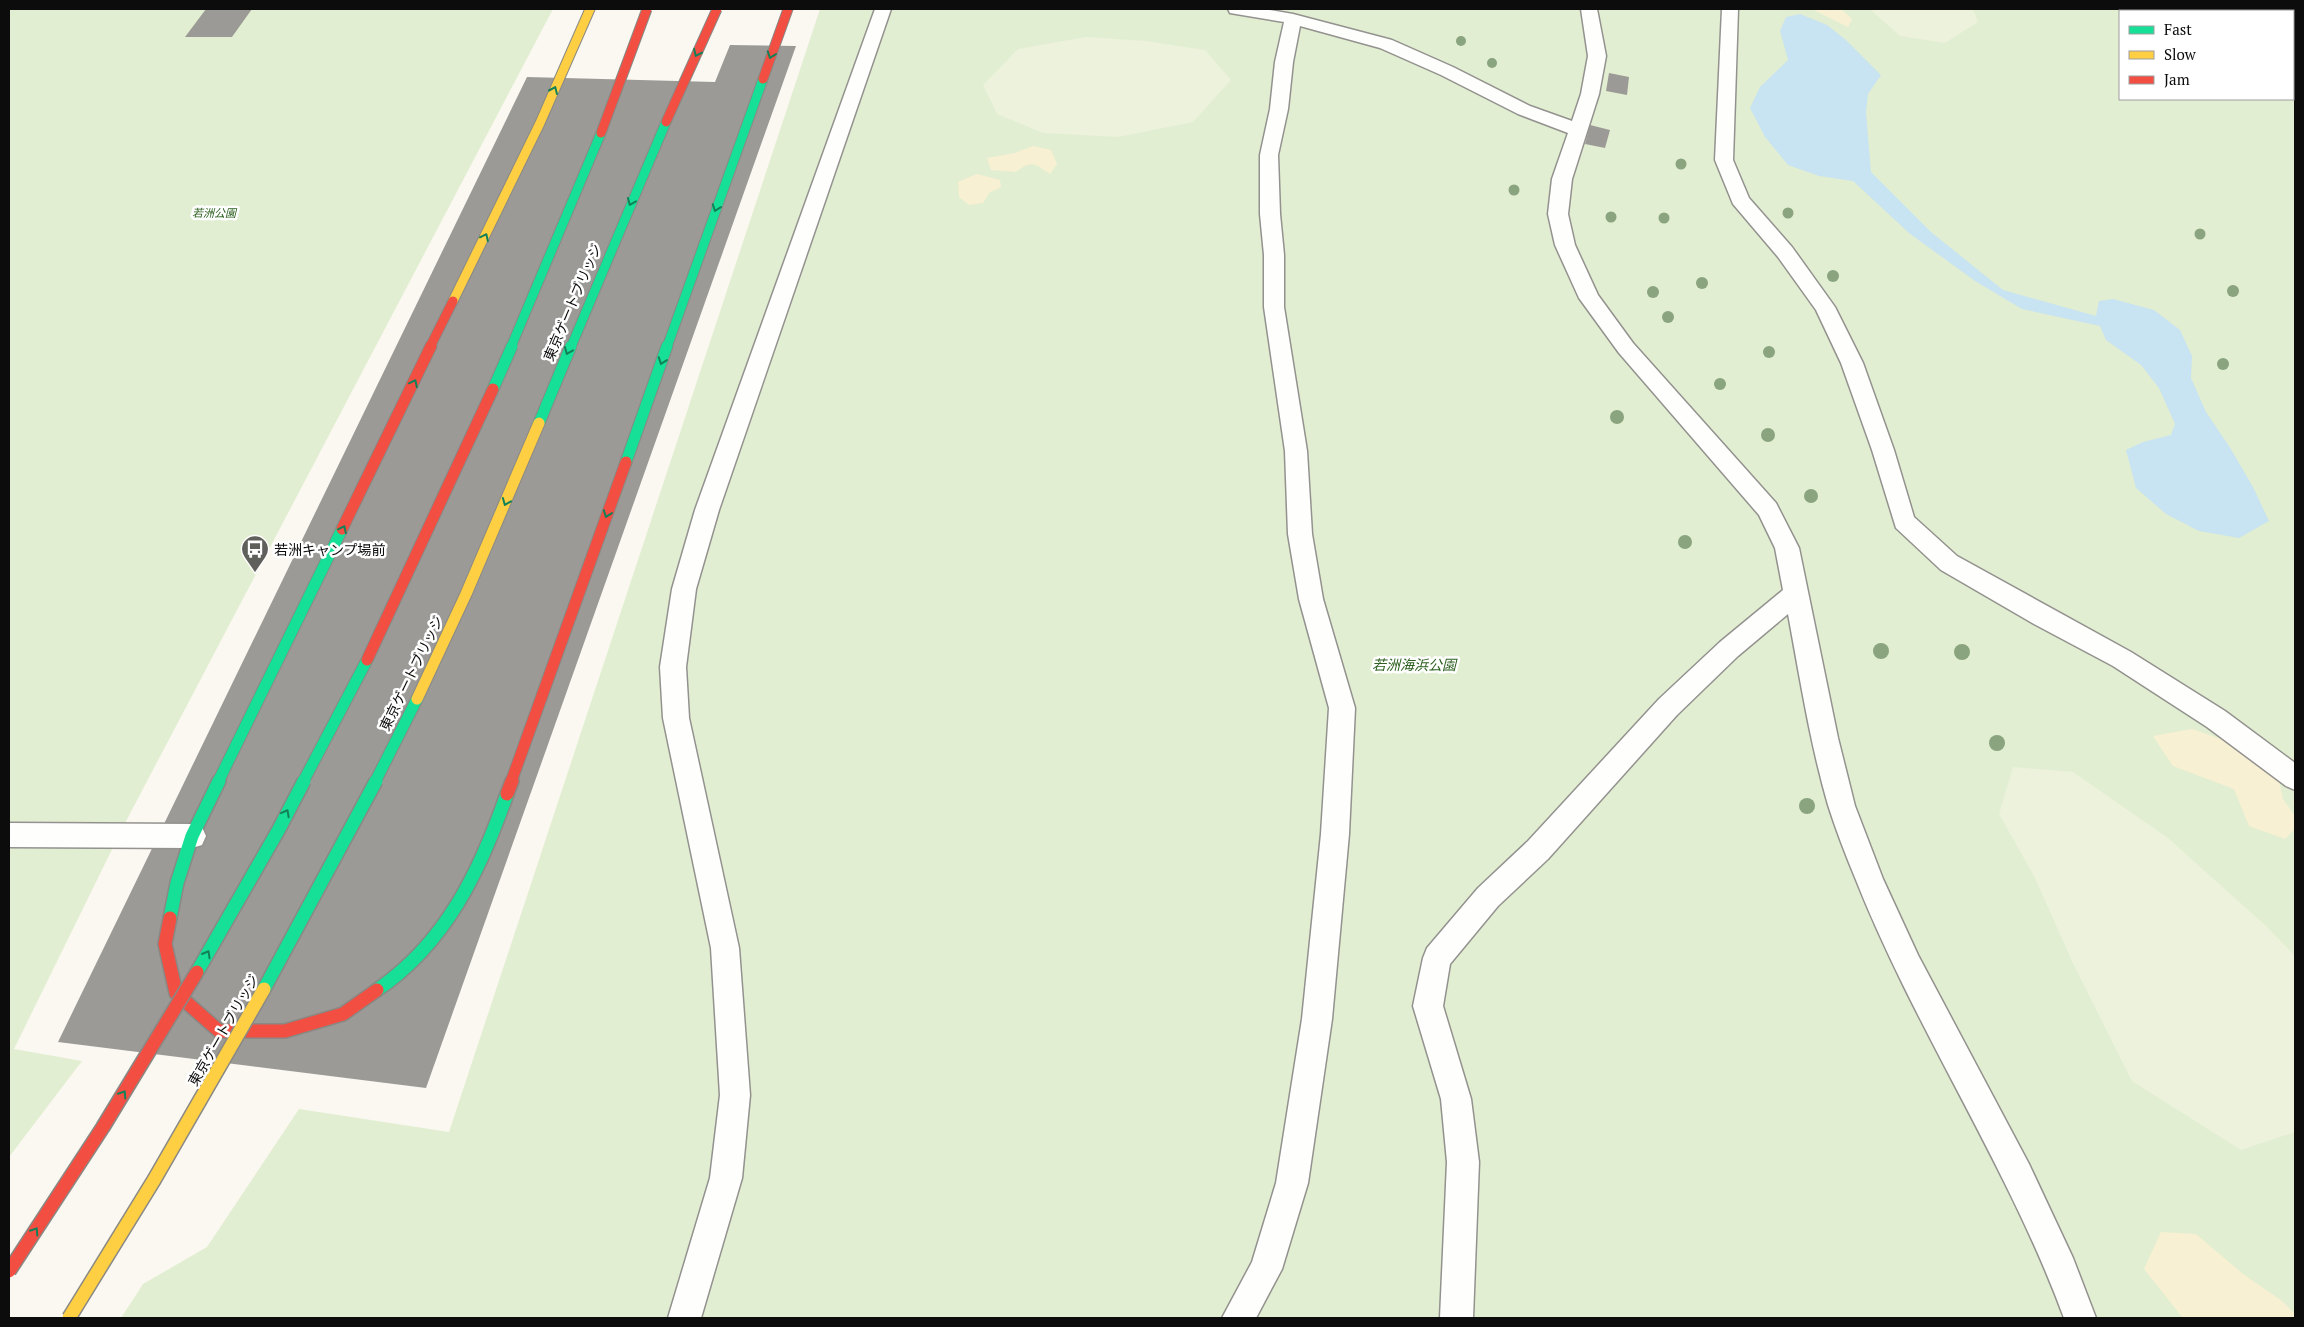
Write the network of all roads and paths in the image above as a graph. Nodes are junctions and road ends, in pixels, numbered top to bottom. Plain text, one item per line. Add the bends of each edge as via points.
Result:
1 (590, 9) edge
2 (647, 9) edge
3 (717, 9) edge
4 (788, 9) edge
5 (883, 9) edge
6 (1236, 9) edge
7 (1589, 9) edge
8 (1730, 9) edge
9 (1293, 19) junction
10 (1578, 130) junction
11 (1797, 593) junction
12 (2295, 778) edge
13 (9, 835) edge
14 (192, 836) junction
15 (9, 1272) edge
16 (68, 1318) edge
17 (684, 1318) edge
18 (1238, 1318) edge
19 (1456, 1318) edge
20 (2080, 1318) edge

14 -> 1 street via 540,123
15 -> 2 street, bridge via 163,1031 358,678 425,540 542,279 610,113
3 -> 16 street, 東京ゲートブリッジ, bridge via 427,679 343,846 234,1043
4 -> 14 street via 488,845 453,914 399,975 342,1014 285,1031 219,1031 176,993 165,944 176,883
5 - 17 lane via 707,510 684,589 672,667 676,718 725,948 735,1095 726,1178
6 - 9 lane
7 - 10 lane via 1597,56 1590,94
8 - 12 lane via 1724,160 1740,200 1786,252 1825,307 1852,363 1904,522 1949,563 2122,659 2216,719
9 - 10 lane via 1386,44 1524,110
9 - 18 lane via 1268,154 1274,307 1296,451 1300,534 1311,599 1342,708 1335,834 1317,1019 1292,1183 1266,1269
10 - 11 lane via 1562,179 1558,214 1565,245 1589,298 1626,348 1768,509 1787,548
11 - 19 lane via 1729,649 1668,707 1538,850 1488,897 1437,958 1428,1006 1456,1099 1462,1162
11 - 20 lane via 1825,738 1842,806 1870,881 1908,965 2018,1175 2062,1269
13 - 14 lane

